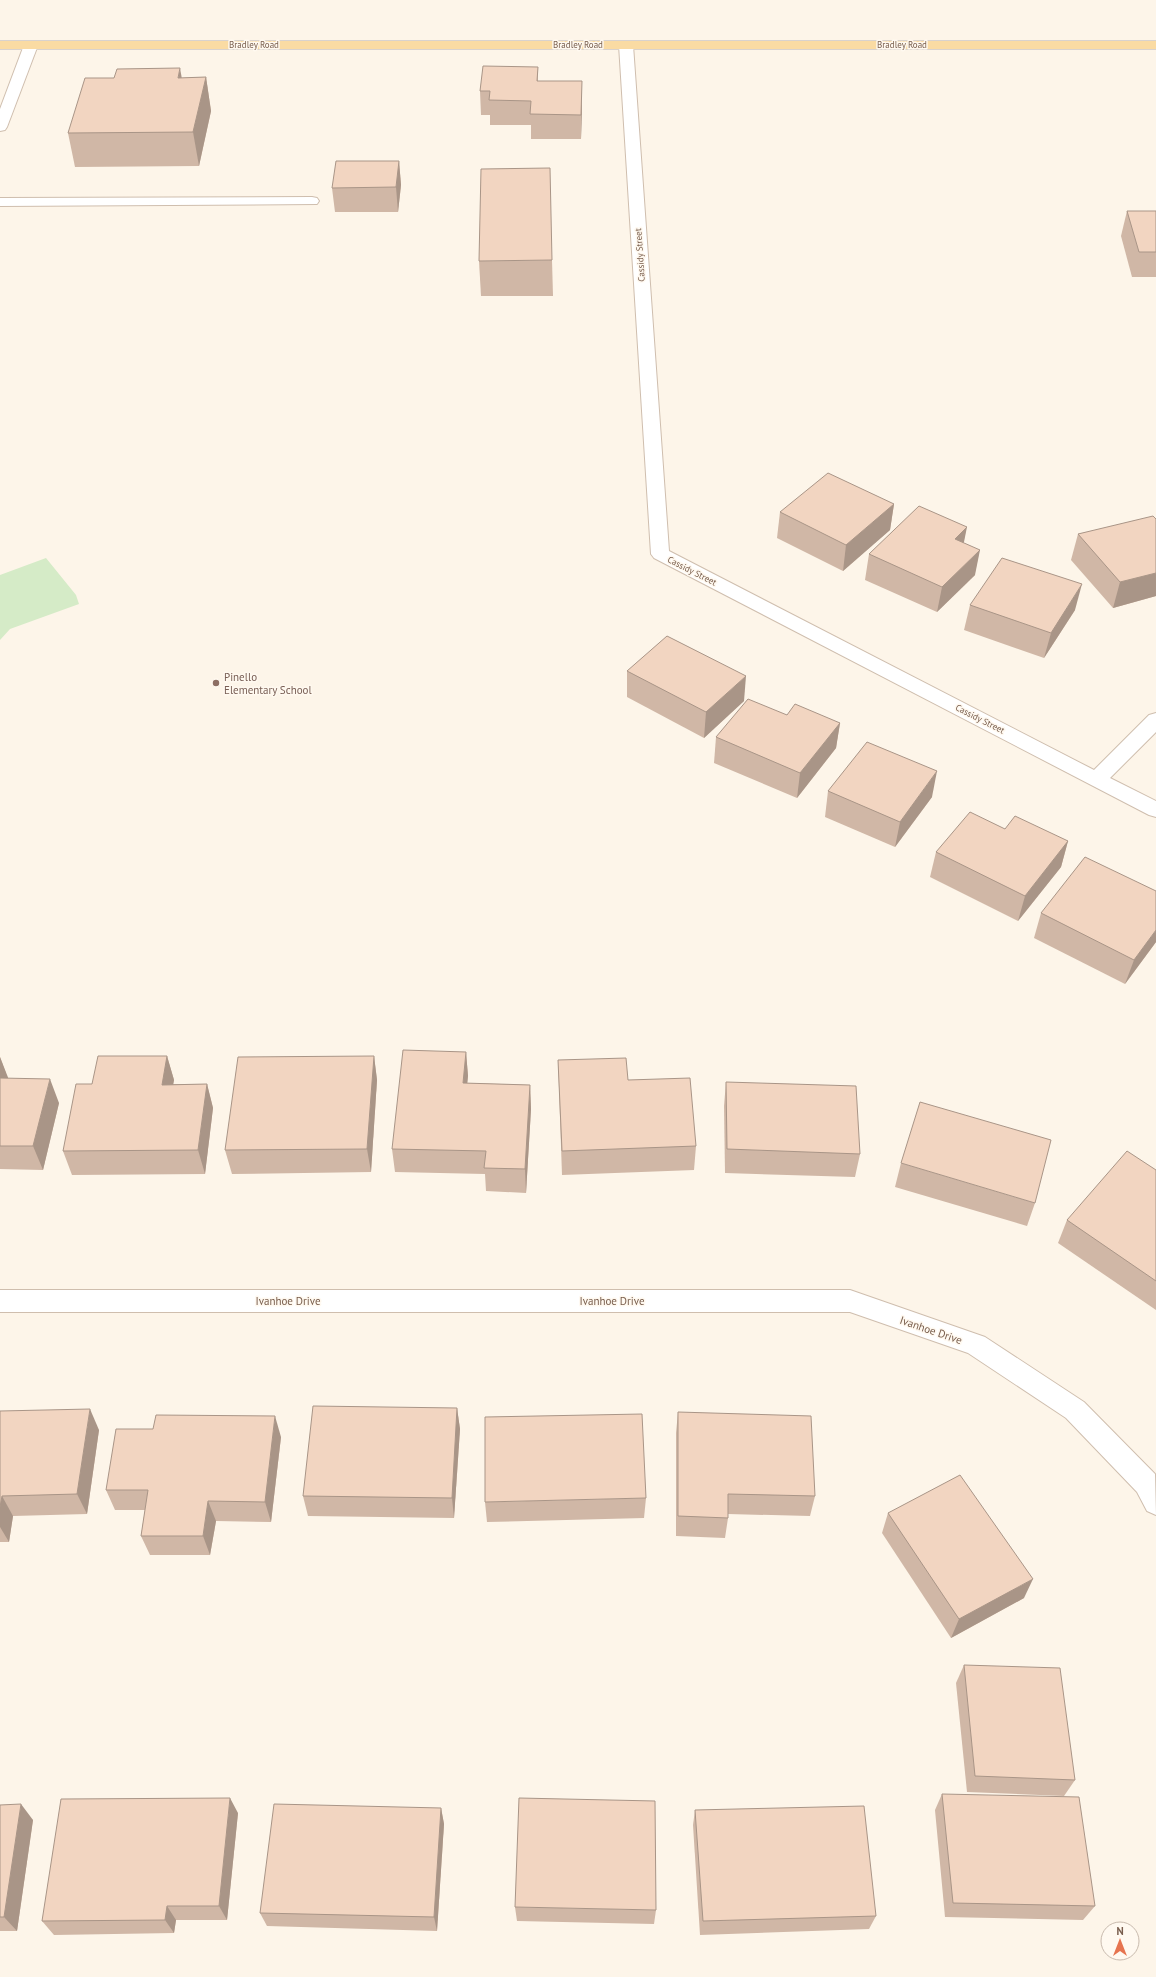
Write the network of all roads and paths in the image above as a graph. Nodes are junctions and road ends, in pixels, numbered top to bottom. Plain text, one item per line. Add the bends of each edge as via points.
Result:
1 (0, 45) edge
2 (31, 45) junction
3 (626, 45) junction
4 (1156, 45) edge
5 (0, 127) edge
6 (312, 201) dead end
7 (0, 202) edge
8 (1156, 720) edge
9 (1097, 779) junction
10 (1156, 810) edge
11 (0, 1301) edge
12 (1156, 1502) edge

1 - 2 main road, Bradley Road
2 - 3 main road, Bradley Road
2 - 5 street
3 - 4 main road, Bradley Road
3 - 9 street, Cassidy Street via 660,554
6 - 7 street
8 - 9 street
9 - 10 street, Cassidy Street
11 - 12 street, Ivanhoe Drive via 850,1301 976,1345 1075,1410 1146,1483

